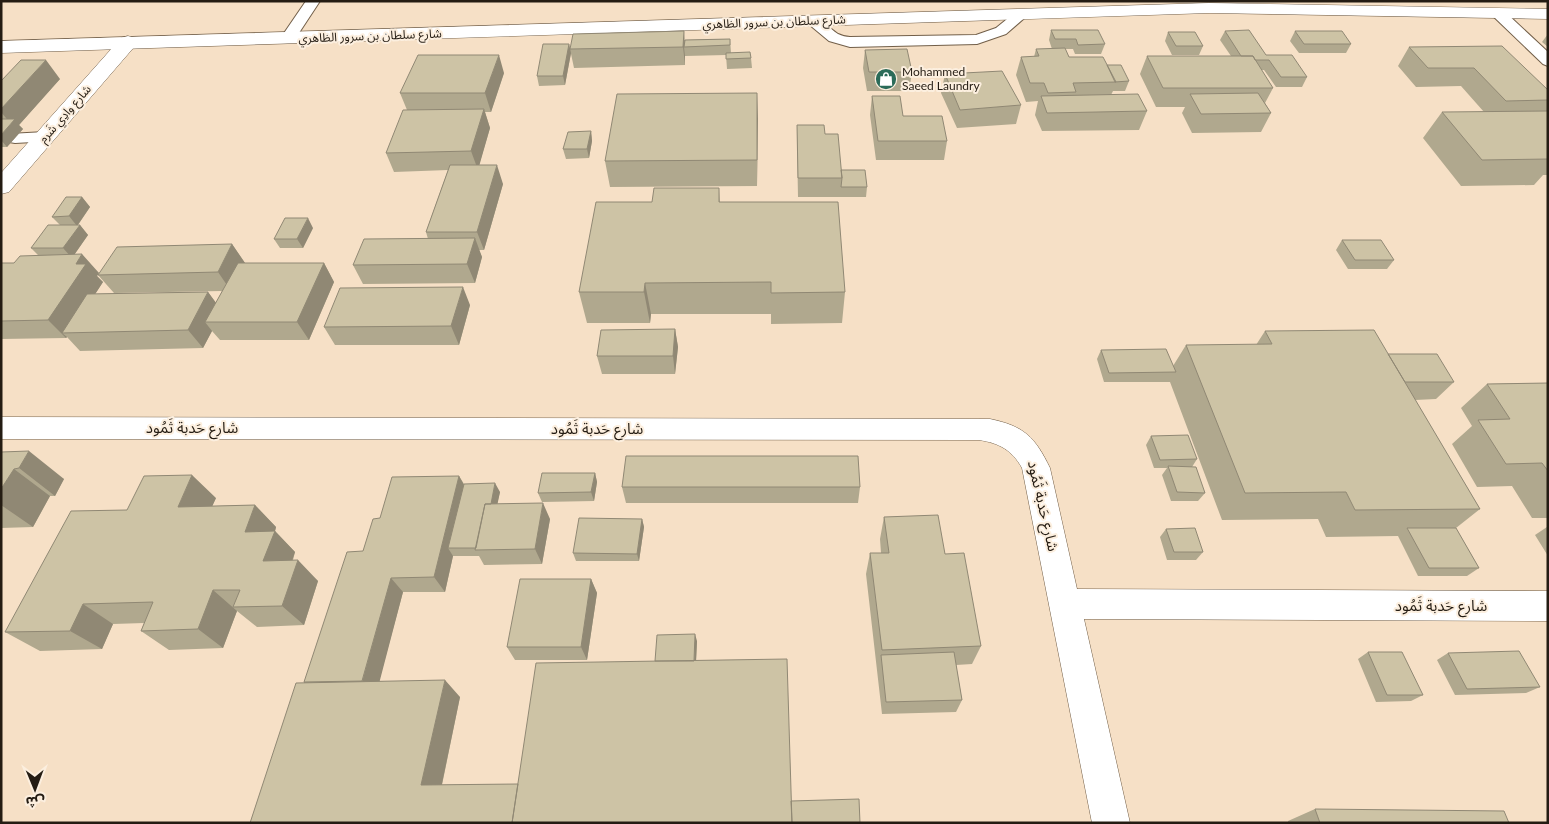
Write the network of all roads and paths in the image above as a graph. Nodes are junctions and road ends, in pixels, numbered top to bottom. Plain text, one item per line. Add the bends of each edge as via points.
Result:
1 (313, 1) edge
2 (1207, 5) edge
3 (1500, 14) junction
4 (1548, 14) edge
5 (288, 38) junction
6 (128, 42) junction
7 (1, 46) edge
8 (1548, 61) edge
9 (45, 137) junction
10 (15, 138) dead end
11 (1, 187) edge
12 (1, 428) edge
13 (1065, 604) junction
14 (1548, 606) edge
15 (1111, 823) edge

1 - 5 lane
2 - 3 street, شارع سلطان بن سرور الظاهري
2 - 5 street, شارع سلطان بن سرور الظاهري
3 - 4 street, شارع سلطان بن سرور الظاهري
3 - 8 lane
5 - 6 street, شارع سلطان بن سرور الظاهري
6 - 7 street, شارع سلطان بن سرور الظاهري
6 - 9 street, شارع وادِي شَرم
9 - 10 lane
9 - 11 street, شارع وادِي شَرم
12 - 13 street, شارع حَدبة ثَمُود via 998,431 1016,439 1030,453 1036,468
13 - 14 street, شارع حَدبة ثَمُود
13 - 15 street, شارع حَدبة ثَمُود

